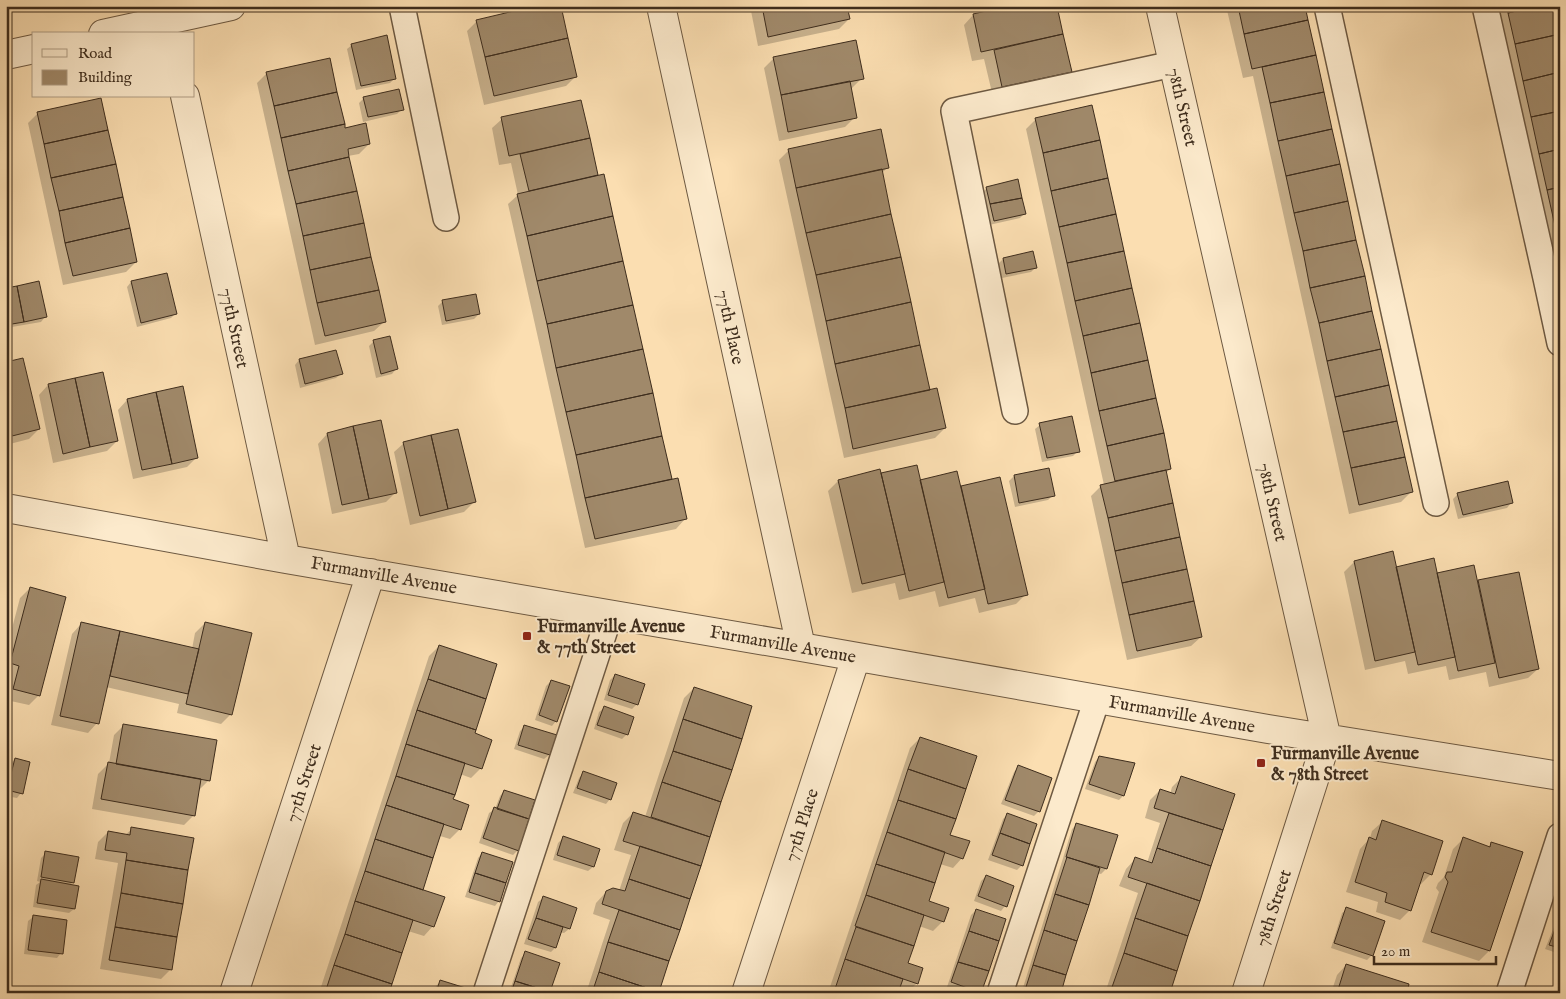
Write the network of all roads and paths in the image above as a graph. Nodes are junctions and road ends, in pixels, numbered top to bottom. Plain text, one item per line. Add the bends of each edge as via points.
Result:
1 (231, 6) edge
2 (402, 6) edge
3 (661, 6) edge
4 (1160, 6) edge
5 (1327, 6) edge
6 (1485, 6) edge
7 (168, 20) edge
8 (112, 32) edge
9 (32, 49) edge
10 (6, 55) edge
11 (1173, 64) junction
12 (184, 98) edge
13 (446, 218) dead end
14 (1560, 344) edge
15 (1015, 411) dead end
16 (1436, 503) dead end
17 (6, 508) edge
18 (286, 559) junction
19 (371, 573) junction
20 (610, 614) junction
21 (801, 647) junction
22 (856, 657) junction
23 (1097, 699) junction
24 (1326, 739) junction
25 (1560, 776) edge
26 (1560, 836) edge
27 (234, 993) edge
28 (486, 993) edge
29 (746, 993) edge
30 (1000, 993) edge
31 (1246, 993) edge
32 (1508, 993) edge

1 - 7 street
2 - 13 lane
3 - 21 street, 77th Place
4 - 11 street, 78th Street
5 - 16 lane
6 - 14 lane
7 - 8 street
9 - 10 street
11 - 15 lane via 954,111
11 - 24 street, 78th Street
12 - 18 street, 77th Street
17 - 18 street, Furmanville Avenue
18 - 19 street, Furmanville Avenue
19 - 20 street, Furmanville Avenue
19 - 27 street, 77th Street
20 - 21 street, Furmanville Avenue
20 - 28 lane
21 - 22 street, Furmanville Avenue
22 - 23 street, Furmanville Avenue
22 - 29 street, 77th Place
23 - 24 street, Furmanville Avenue
23 - 30 lane
24 - 25 street, Furmanville Avenue
24 - 31 street, 78th Street
26 - 32 lane

